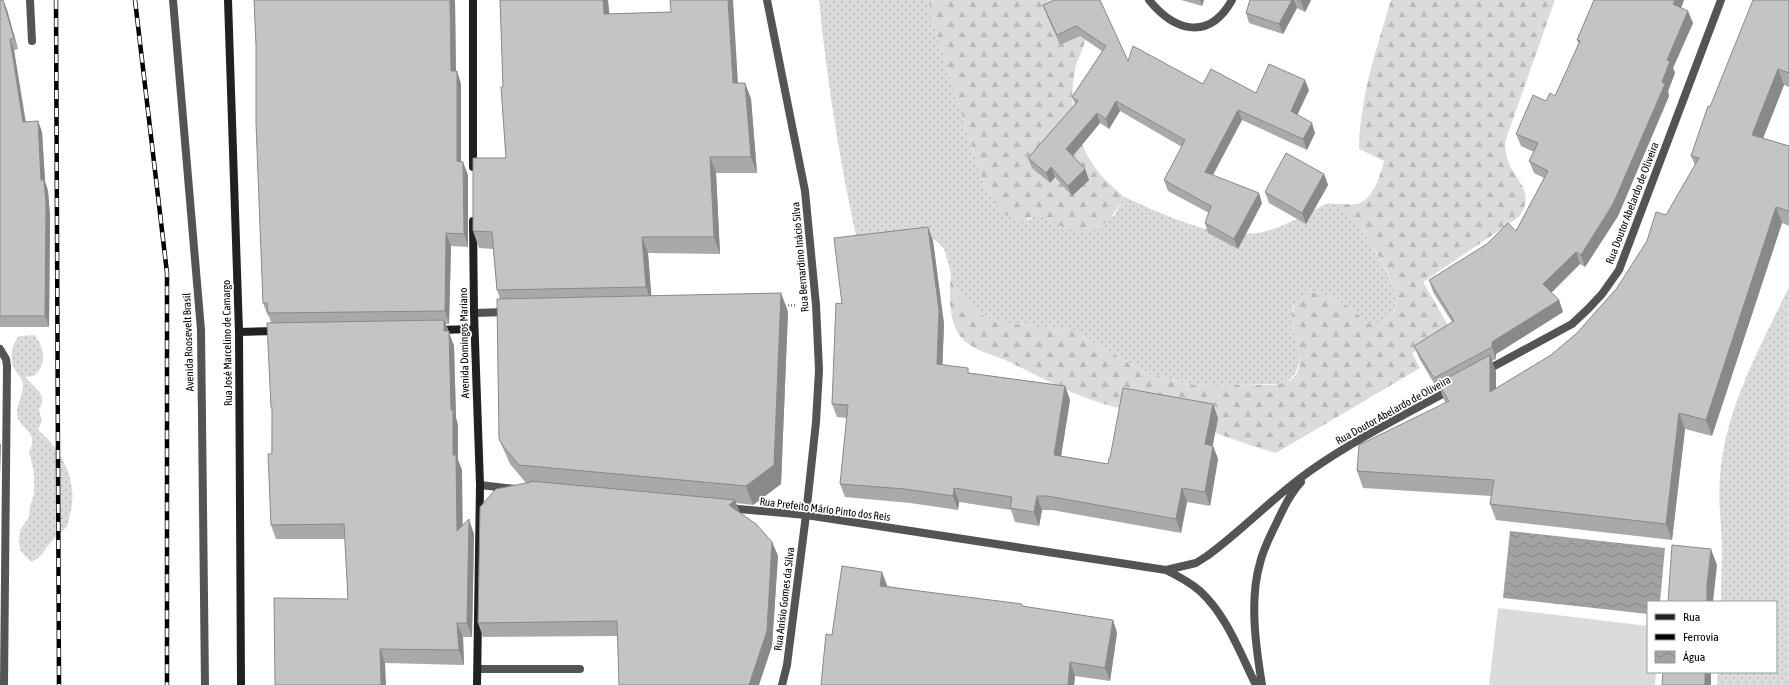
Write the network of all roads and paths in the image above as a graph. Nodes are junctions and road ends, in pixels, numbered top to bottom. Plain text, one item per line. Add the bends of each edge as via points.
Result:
1 (30, 0) edge
2 (173, 0) edge
3 (228, 0) edge
4 (473, 0) edge
5 (767, 0) edge
6 (1149, 0) edge
7 (1232, 0) edge
8 (1722, 0) edge
9 (32, 41) dead end
10 (473, 172) edge
11 (473, 211) edge
12 (816, 305) junction
13 (778, 306) edge
14 (513, 312) edge
15 (474, 313) junction
16 (474, 329) junction
17 (427, 330) edge
18 (286, 331) edge
19 (239, 332) junction
20 (0, 349) edge
21 (1476, 376) edge
22 (1462, 384) edge
23 (1310, 471) junction
24 (480, 485) junction
25 (527, 490) edge
26 (718, 507) edge
27 (806, 515) junction
28 (1166, 570) junction
29 (2, 593) edge
30 (478, 669) junction
31 (580, 669) dead end
32 (0, 674) edge
33 (3, 685) edge
34 (205, 685) edge
35 (241, 685) edge
36 (477, 685) edge
37 (782, 685) edge
38 (1256, 685) edge
39 (1262, 685) edge

1 - 9 street
2 - 34 street, Avenida Roosevelt Brasil via 201,330
3 - 19 main road, Rua José Marcelino de Camargo
4 - 10 main road
5 - 12 street, Rua Bernardino Inácio Silva via 805,191
6 - 7 street via 1173,22 1195,28 1213,23
8 - 21 street, Rua Doutor Abelardo de Oliveira via 1619,270 1598,299 1572,324
11 - 15 main road, Avenida Domingos Mariano
12 - 13 path
12 - 27 street, Rua Bernardino Inácio Silva via 819,370
14 - 15 street
15 - 16 main road, Avenida Domingos Mariano
16 - 17 main road
16 - 24 main road, Avenida Domingos Mariano
18 - 19 main road
19 - 35 main road, Rua José Marcelino de Camargo
20 - 29 street via 7,366
22 - 23 street, Rua Doutor Abelardo de Oliveira via 1374,432
23 - 28 street, Rua Doutor Abelardo de Oliveira via 1207,556 1196,563
23 - 39 street, Rua Doutor Abelardo de Oliveira via 1294,490 1283,509 1259,564 1255,620
24 - 25 street
24 - 30 main road, Avenida Domingos Mariano
26 - 27 street, Rua Prefeito Mário Pinto dos Reis
27 - 28 street, Rua Prefeito Mário Pinto dos Reis
27 - 37 street, Rua Anísio Gomes da Silva via 787,665
28 - 38 street via 1191,585 1225,621
29 - 33 street
30 - 31 street
30 - 36 main road, Avenida Domingos Mariano
32 - 33 street

